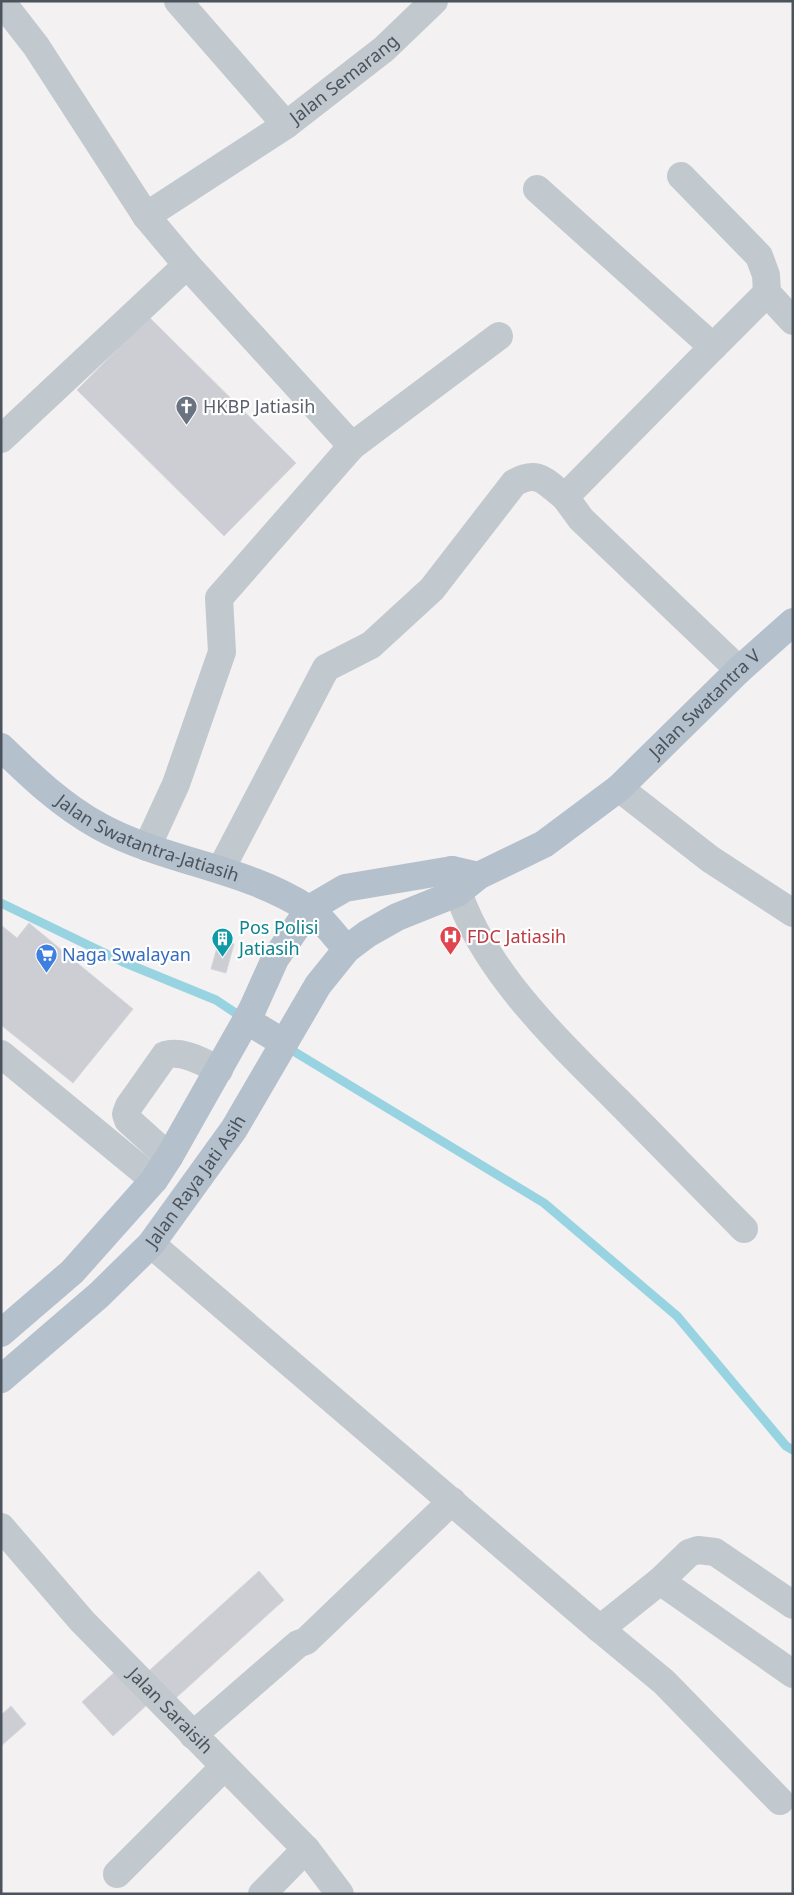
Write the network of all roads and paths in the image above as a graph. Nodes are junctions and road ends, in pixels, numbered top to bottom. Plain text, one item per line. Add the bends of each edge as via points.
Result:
1 (178, 1) edge
2 (434, 1) edge
3 (1, 2) edge
4 (286, 125) junction
5 (681, 176) dead end
6 (538, 189) dead end
7 (146, 216) junction
8 (187, 265) junction
9 (767, 294) junction
10 (793, 320) edge
11 (499, 336) dead end
12 (713, 347) junction
13 (1, 439) edge
14 (352, 446) junction
15 (565, 498) junction
16 (793, 622) edge
17 (739, 670) junction
18 (1, 747) edge
19 (619, 788) junction
20 (147, 847) junction
21 (221, 869) junction
22 (454, 881) junction
23 (309, 909) junction
24 (793, 913) edge
25 (346, 949) junction
26 (249, 1015) junction
27 (287, 1038) junction
28 (1, 1054) edge
29 (219, 1070) junction
30 (169, 1157) junction
31 (154, 1180) junction
32 (744, 1229) dead end
33 (151, 1244) junction
34 (1, 1332) edge
35 (1, 1379) edge
36 (452, 1501) junction
37 (1, 1526) edge
38 (660, 1581) junction
39 (793, 1605) edge
40 (600, 1630) junction
41 (793, 1674) edge
42 (193, 1735) junction
43 (224, 1767) junction
44 (780, 1801) dead end
45 (306, 1848) junction
46 (118, 1874) dead end
47 (262, 1894) edge
48 (340, 1894) edge

1 - 4 street, Jalan Semarang
2 - 4 street, Jalan Semarang via 384,49
3 - 7 street via 36,46
4 - 7 street
5 - 9 street via 759,256 766,275
6 - 12 street
7 - 8 street
8 - 13 street
8 - 14 street
9 - 10 street
9 - 12 street
11 - 14 street
12 - 15 street
14 - 20 street via 219,598 222,652 176,784
15 - 17 street via 581,519
15 - 21 street via 538,477 528,475 514,483 432,588 371,645 326,668
16 - 17 main road, Jalan Swatantra V
17 - 19 main road, Jalan Swatantra V
18 - 20 main road, Jalan Swatantra-Jatiasih via 49,794 99,826
19 - 22 main road, Jalan Swatantra V via 544,844 478,876
19 - 24 street via 710,859
20 - 21 main road, Jalan Swatantra-Jatiasih
21 - 23 main road, Jalan Swatantra-Jatiasih via 275,890
22 - 23 main road, Jalan Swatantra V via 345,888
22 - 25 main road
22 - 32 street via 479,939 533,1016
23 - 25 main road
23 - 26 main road, Jalan Raya Jati Asih via 274,958
25 - 27 main road, Jalan Raya Jati Asih via 318,985
26 - 27 main road
26 - 29 main road, Jalan Raya Jati Asih
27 - 33 main road, Jalan Raya Jati Asih via 234,1129
28 - 31 street
29 - 30 main road, Jalan Raya Jati Asih
29 - 30 street via 181,1054 165,1055 129,1106 128,1120
30 - 31 main road, Jalan Raya Jati Asih
31 - 34 main road, Jalan Raya Jati Asih via 72,1272
33 - 35 main road, Jalan Raya Jati Asih via 100,1295
33 - 36 street
36 - 40 street
36 - 42 street via 306,1641 298,1644
37 - 42 street, Jalan Saraisih via 82,1621
38 - 39 street via 689,1553 706,1550 715,1552
38 - 40 street
38 - 41 street
40 - 44 street via 664,1682
42 - 43 street, Jalan Saraisih
43 - 45 street, Jalan Saraisih
43 - 46 street
45 - 47 street
45 - 48 street, Jalan Saraisih

